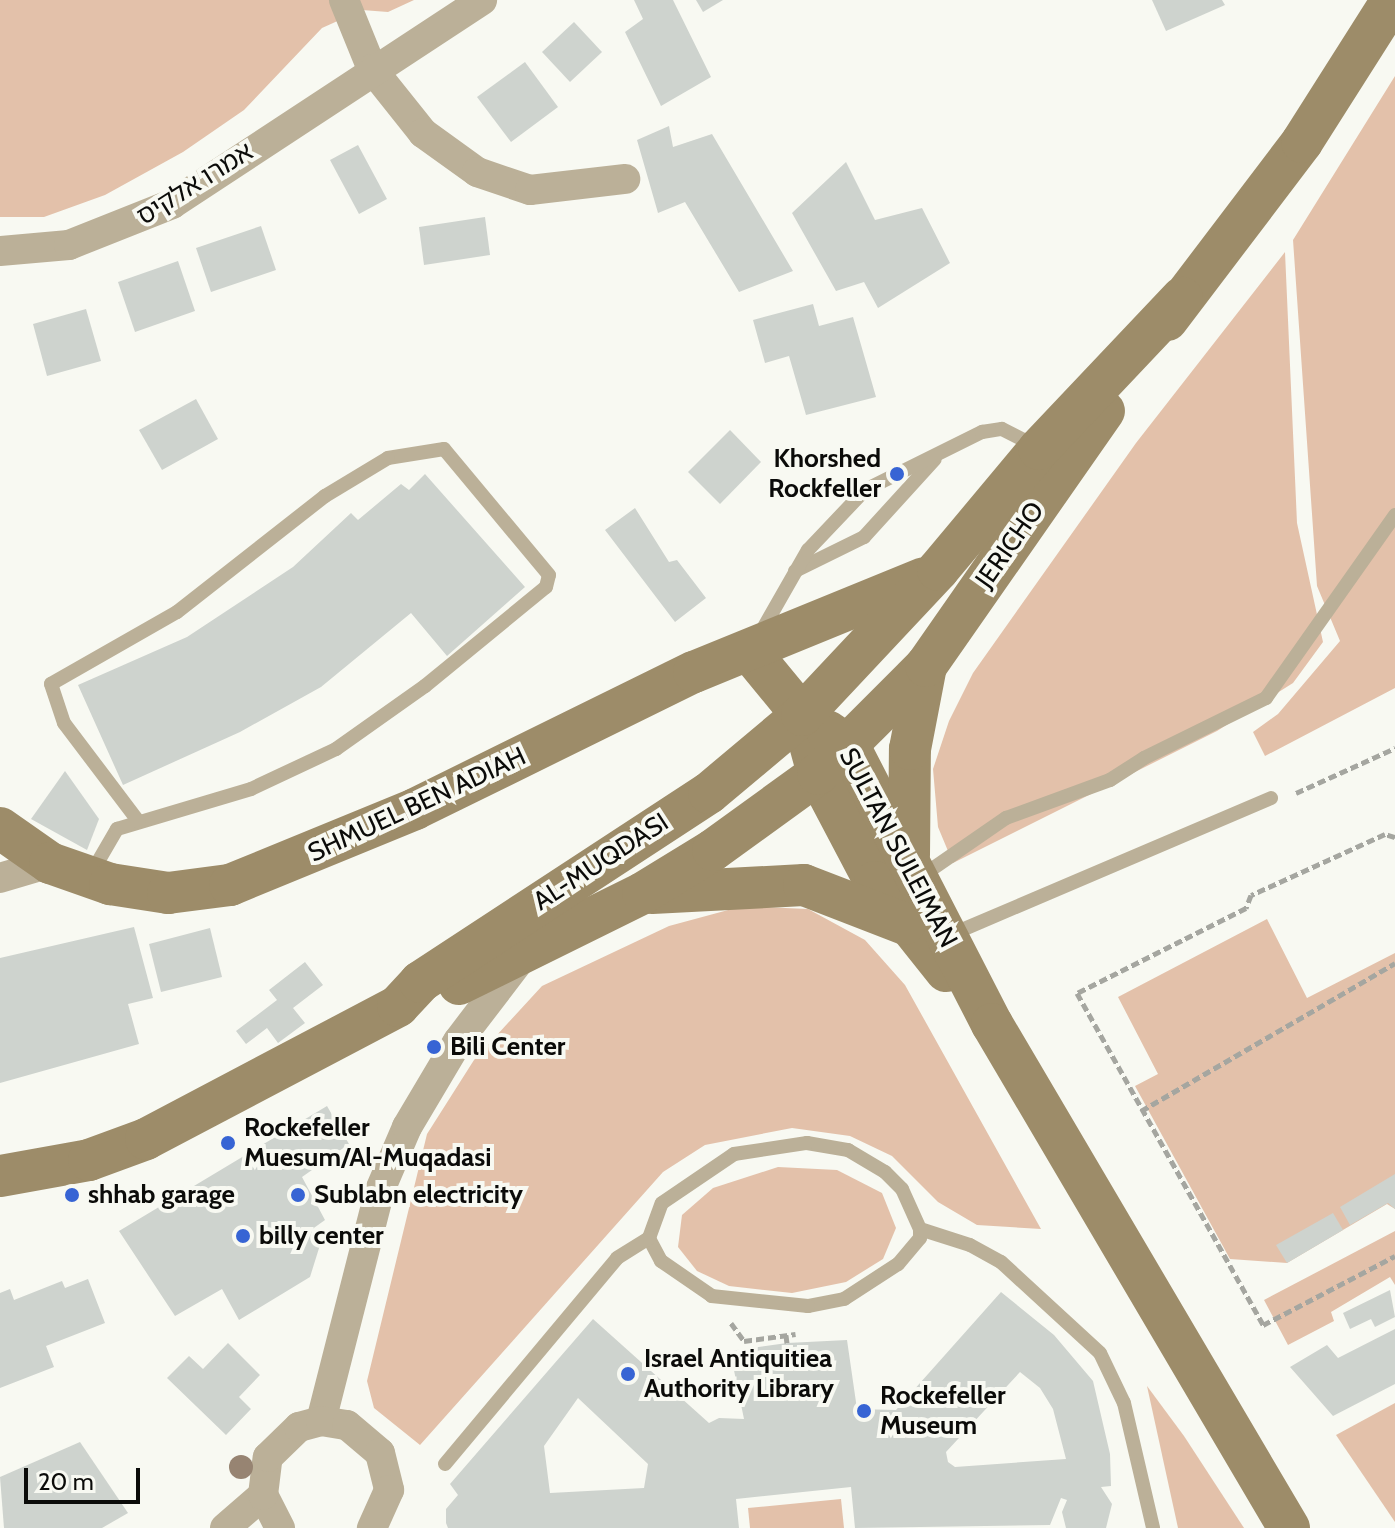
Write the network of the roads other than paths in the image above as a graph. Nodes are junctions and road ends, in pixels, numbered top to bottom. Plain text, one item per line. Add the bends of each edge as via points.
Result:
1 (344, 0) edge
2 (482, 0) edge
3 (1392, 0) edge
4 (372, 69) junction
5 (625, 179) dead end
6 (0, 251) edge
7 (1182, 298) junction
8 (1039, 449) junction
9 (935, 459) junction
10 (1395, 515) edge
11 (938, 570) junction
12 (795, 571) junction
13 (750, 652) junction
14 (926, 666) junction
15 (802, 715) junction
16 (849, 746) junction
17 (818, 774) junction
18 (1271, 798) road end
19 (139, 822) junction
20 (0, 828) edge
21 (601, 860) junction
22 (50, 863) junction
23 (913, 875) junction
24 (89, 876) junction
25 (0, 878) edge
26 (643, 893) junction
27 (925, 936) junction
28 (529, 947) junction
29 (398, 1006) junction
30 (0, 1176) edge
31 (920, 1229) junction
32 (649, 1238) junction
33 (321, 1421) junction
34 (445, 1464) dead end
35 (263, 1495) junction
36 (1287, 1521) edge
37 (225, 1528) edge
38 (280, 1528) edge
39 (372, 1528) edge
40 (1153, 1528) edge

1 - 4 street
2 - 4 street, אמרו אלקיס
3 - 7 main road, JERICHO via 1302,142
4 - 5 street via 423,133 477,172 530,190
4 - 6 street, אמרו אלקיס via 172,204 69,245
7 - 8 main road, JERICHO
7 - 14 main road, JERICHO
8 - 9 lane via 1002,429 966,439
8 - 11 main road, JERICHO
9 - 12 lane via 864,537
9 - 12 lane via 902,468 865,490 819,535
10 - 23 lane via 1266,698 1110,780 1006,818
11 - 13 main road, SHMUEL BEN ADIAH via 902,591 853,606
11 - 15 main road, JERICHO
12 - 13 lane
13 - 15 main road
13 - 24 main road, SHMUEL BEN ADIAH via 694,672 415,809 230,885 168,893
14 - 16 main road, JERICHO
14 - 23 main road via 907,778
15 - 16 main road, SULTAN SULEIMAN
15 - 17 main road, SULTAN SULEIMAN
15 - 21 main road, AL-MUQDASI via 709,793
16 - 17 main road, JERICHO
16 - 23 main road, SULTAN SULEIMAN
17 - 26 main road, AL-MUQDASI
17 - 27 main road, SULTAN SULEIMAN via 856,850
18 - 27 lane
19 - 19 lane via 251,789 336,749 425,686 546,587 549,575 444,449 388,458 325,496 177,612 51,684 64,723
19 - 24 lane via 117,829
20 - 22 main road, SHMUEL BEN ADIAH
21 - 28 street
21 - 29 main road, AL-MUQDASI via 420,982
22 - 24 main road, SHMUEL BEN ADIAH
22 - 25 street
23 - 27 main road, SULTAN SULEIMAN
26 - 27 main road via 804,885
26 - 28 main road, AL-MUQDASI
27 - 36 main road, SULTAN SULEIMAN via 992,1024
28 - 29 main road, AL-MUQDASI via 419,1004
28 - 33 street via 458,1041 407,1127 380,1190
29 - 30 main road, AL-MUQDASI via 146,1139 89,1160
31 - 32 lane via 920,1238 898,1264 871,1285 844,1299 808,1306 712,1296 675,1275
31 - 32 lane via 902,1189 885,1172 848,1150 807,1143 734,1154 662,1203
31 - 40 lane via 970,1245 1001,1262 1100,1353 1124,1403
32 - 34 lane via 617,1258
33 - 35 street via 281,1439 268,1457
33 - 39 street via 347,1425 380,1453 389,1490
35 - 37 street
35 - 38 street

